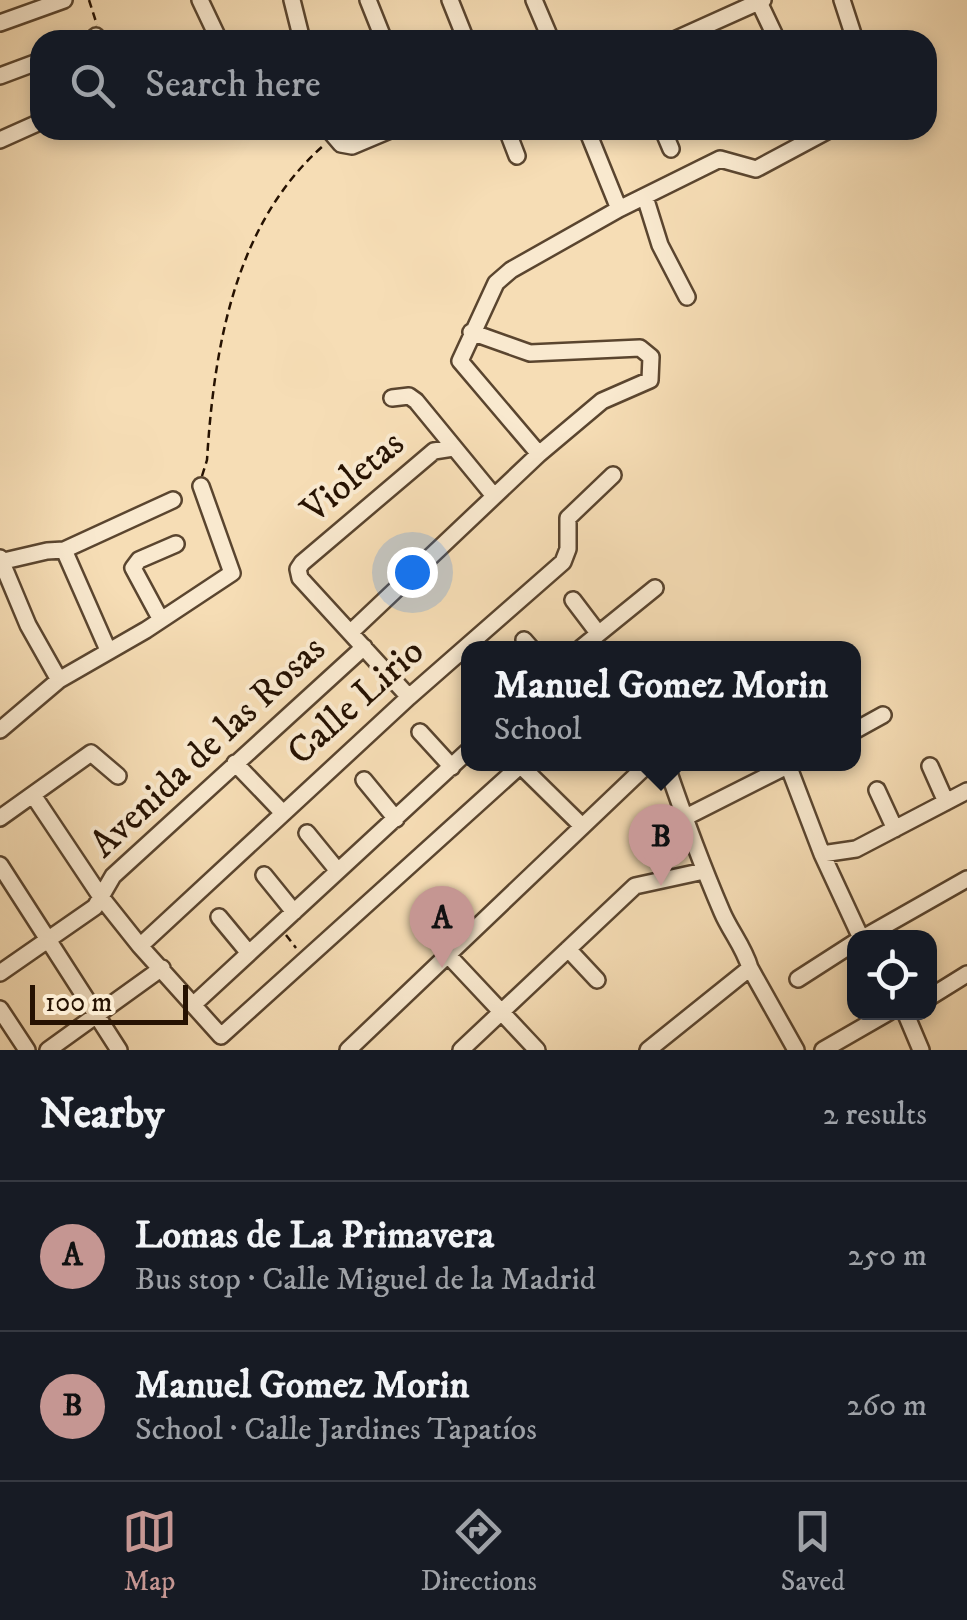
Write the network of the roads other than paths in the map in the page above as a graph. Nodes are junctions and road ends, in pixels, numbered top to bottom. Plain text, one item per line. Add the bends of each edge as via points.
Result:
1 (64, 0) edge
2 (200, 0) edge
3 (292, 0) edge
4 (368, 0) edge
5 (450, 0) edge
6 (534, 0) edge
7 (842, 0) edge
8 (761, 1) edge
9 (0, 23) edge
10 (214, 30) edge
11 (300, 30) edge
12 (380, 30) edge
13 (460, 30) edge
14 (547, 30) edge
15 (714, 30) edge
16 (773, 30) edge
17 (852, 30) edge
18 (30, 65) edge
19 (0, 76) edge
20 (30, 126) edge
21 (0, 140) edge
22 (337, 140) edge
23 (366, 140) edge
24 (511, 140) edge
25 (591, 140) edge
26 (667, 140) edge
27 (810, 140) edge
28 (671, 149) dead end
29 (517, 156) dead end
30 (645, 196) junction
31 (618, 209) junction
32 (687, 297) dead end
33 (472, 332) junction
34 (392, 398) dead end
35 (453, 448) junction
36 (539, 454) junction
37 (613, 475) dead end
38 (201, 486) road end
39 (494, 496) junction
40 (173, 500) dead end
41 (176, 544) dead end
42 (64, 550) junction
43 (2, 559) edge
44 (655, 588) dead end
45 (573, 600) dead end
46 (161, 620) junction
47 (352, 632) junction
48 (598, 633) junction
49 (472, 641) edge
50 (589, 641) edge
51 (364, 647) junction
52 (108, 650) junction
53 (461, 651) edge
54 (59, 680) junction
55 (409, 697) junction
56 (883, 715) dead end
57 (861, 727) edge
58 (0, 730) edge
59 (420, 732) dead end
60 (461, 758) edge
61 (235, 763) junction
62 (930, 766) dead end
63 (452, 767) junction
64 (513, 771) edge
65 (528, 771) edge
66 (641, 771) edge
67 (668, 771) edge
68 (775, 771) edge
69 (792, 771) edge
70 (118, 776) dead end
71 (364, 780) dead end
72 (877, 790) dead end
73 (967, 791) edge
74 (33, 795) junction
75 (946, 802) junction
76 (283, 813) junction
77 (0, 818) edge
78 (684, 818) junction
79 (396, 819) junction
80 (582, 826) junction
81 (895, 829) junction
82 (307, 833) dead end
83 (822, 854) junction
84 (0, 865) edge
85 (704, 870) junction
86 (338, 871) junction
87 (264, 875) dead end
88 (967, 879) edge
89 (101, 898) junction
90 (294, 912) junction
91 (219, 917) dead end
92 (858, 930) edge
93 (876, 930) edge
94 (48, 940) junction
95 (140, 946) junction
96 (847, 947) edge
97 (568, 949) junction
98 (248, 952) junction
99 (447, 954) junction
100 (162, 968) junction
101 (750, 968) junction
102 (0, 973) edge
103 (967, 974) edge
104 (798, 979) dead end
105 (597, 980) dead end
106 (937, 993) edge
107 (193, 1005) junction
108 (0, 1009) edge
109 (501, 1011) junction
110 (96, 1016) junction
111 (876, 1020) edge
112 (909, 1020) edge
113 (27, 1050) edge
114 (48, 1050) edge
115 (119, 1050) edge
116 (348, 1050) edge
117 (461, 1050) edge
118 (536, 1050) edge
119 (648, 1050) edge
120 (796, 1050) edge
121 (823, 1050) edge
122 (922, 1050) edge

1 - 9 street
2 - 10 street
3 - 11 street
4 - 12 street
5 - 13 street
6 - 14 street
7 - 17 street
8 - 15 street
8 - 16 street
18 - 19 street
20 - 21 street
22 - 23 street via 352,146
24 - 29 street
25 - 31 street
26 - 28 street
27 - 30 street via 756,169 720,159
30 - 31 street
30 - 32 street
31 - 33 street via 511,270 496,284
33 - 36 street via 463,368
33 - 36 street, Avenida de las Rosas via 530,353 640,348 651,358 650,380 602,402
34 - 35 street via 416,401
35 - 39 street, Violetas
35 - 47 street, Violetas via 434,451 298,569
36 - 39 street, Avenida de las Rosas
37 - 49 street, Calle Lirio via 568,518 562,562
38 - 46 street via 232,573
39 - 47 street, Avenida de las Rosas
40 - 42 street
41 - 46 street via 132,568
42 - 43 street
42 - 52 street
43 - 54 street
44 - 48 street
45 - 48 street
46 - 52 street
47 - 51 street
48 - 50 street
51 - 55 street
51 - 61 street, Avenida de las Rosas
52 - 54 street
53 - 55 street, Calle Lirio
54 - 58 street
55 - 76 street, Calle Lirio
56 - 57 street
59 - 63 street
60 - 63 street
61 - 76 street
61 - 89 street, Avenida de las Rosas via 113,876
62 - 75 street
63 - 79 street
64 - 107 street via 221,1036
65 - 80 street
66 - 80 street
67 - 78 street
68 - 78 street
69 - 83 street
70 - 74 street via 92,753
71 - 79 street
72 - 81 street
73 - 75 street
74 - 77 street
74 - 89 street
75 - 81 street
76 - 95 street, Calle Lirio
78 - 85 street
79 - 86 street
80 - 99 street
81 - 83 street via 856,849
82 - 86 street
83 - 92 street
84 - 94 street
85 - 97 street via 635,886
85 - 101 street
86 - 90 street
87 - 90 street
88 - 93 street
89 - 94 street, Avenida de las Rosas
89 - 95 street
90 - 98 street
91 - 98 street
94 - 102 street, Avenida de las Rosas
94 - 110 street
95 - 100 street
96 - 104 street
97 - 105 street
97 - 109 street
98 - 107 street
99 - 109 street
99 - 116 street
100 - 107 street
100 - 110 street
101 - 119 street
101 - 120 street
103 - 106 street
108 - 113 street
109 - 117 street
109 - 118 street
110 - 114 street
110 - 115 street
111 - 121 street
112 - 122 street

